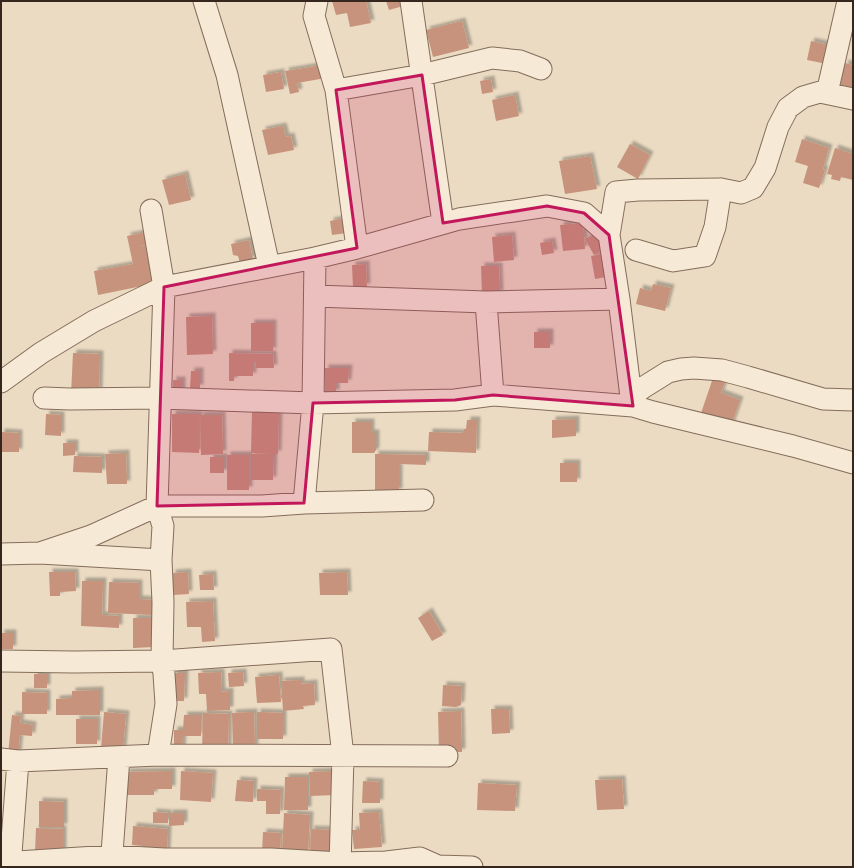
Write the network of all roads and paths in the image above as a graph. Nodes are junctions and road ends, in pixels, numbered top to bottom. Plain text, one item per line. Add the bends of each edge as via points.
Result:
1 (204, 1) edge
2 (317, 1) edge
3 (411, 1) edge
4 (848, 1) edge
5 (541, 69) dead end
6 (422, 74) junction
7 (336, 90) junction
8 (827, 93) junction
9 (853, 98) edge
10 (721, 189) junction
11 (151, 210) dead end
12 (443, 224) junction
13 (609, 235) junction
14 (357, 248) junction
15 (636, 250) dead end
16 (315, 258) junction
17 (269, 266) junction
18 (164, 287) junction
19 (315, 296) junction
20 (619, 299) junction
21 (486, 302) junction
22 (1, 382) edge
23 (493, 395) junction
24 (44, 398) dead end
25 (160, 398) junction
26 (853, 400) edge
27 (632, 402) junction
28 (313, 403) junction
29 (853, 463) edge
30 (423, 500) dead end
31 (304, 503) junction
32 (156, 506) junction
33 (40, 553) junction
34 (1, 554) edge
35 (161, 560) junction
36 (1, 661) edge
37 (162, 661) junction
38 (158, 754) junction
39 (343, 756) junction
40 (447, 756) dead end
41 (119, 757) junction
42 (10, 760) edge
43 (111, 862) edge
44 (7, 864) edge
45 (340, 865) edge
46 (478, 866) edge

1 - 17 street via 227,75
2 - 7 street via 314,16
3 - 6 street
4 - 8 street
5 - 6 street via 520,61 492,58
6 - 7 street
6 - 12 street
7 - 14 street
8 - 9 street
8 - 10 street via 820,92 803,97 788,108 778,127 765,168 753,188 741,193
10 - 13 street via 616,192
10 - 15 street via 715,227 705,256 673,261
11 - 18 street
12 - 13 street via 459,219 547,206 584,213
12 - 14 street
13 - 20 street
14 - 16 street
16 - 17 street
16 - 19 street
17 - 18 street
18 - 22 street via 94,321
18 - 25 street
19 - 21 street
19 - 28 street
20 - 21 street
20 - 27 street
21 - 23 street
23 - 27 street
23 - 28 street via 455,400
24 - 25 street
25 - 28 street
25 - 32 street
26 - 27 street via 822,399 748,376 722,370 694,368 668,372 644,387
27 - 29 street via 653,412
28 - 31 street
30 - 31 street
31 - 32 street via 262,506
32 - 33 street via 91,536
32 - 35 street via 163,526
33 - 34 street
33 - 35 street
35 - 37 street
36 - 37 street
37 - 38 street via 166,704
37 - 39 street via 331,649
38 - 39 street
38 - 41 street
39 - 40 street
39 - 45 street
41 - 42 street
41 - 43 street
42 - 44 street
43 - 44 street
43 - 45 street via 164,859 271,859
45 - 46 street via 420,858 438,866

